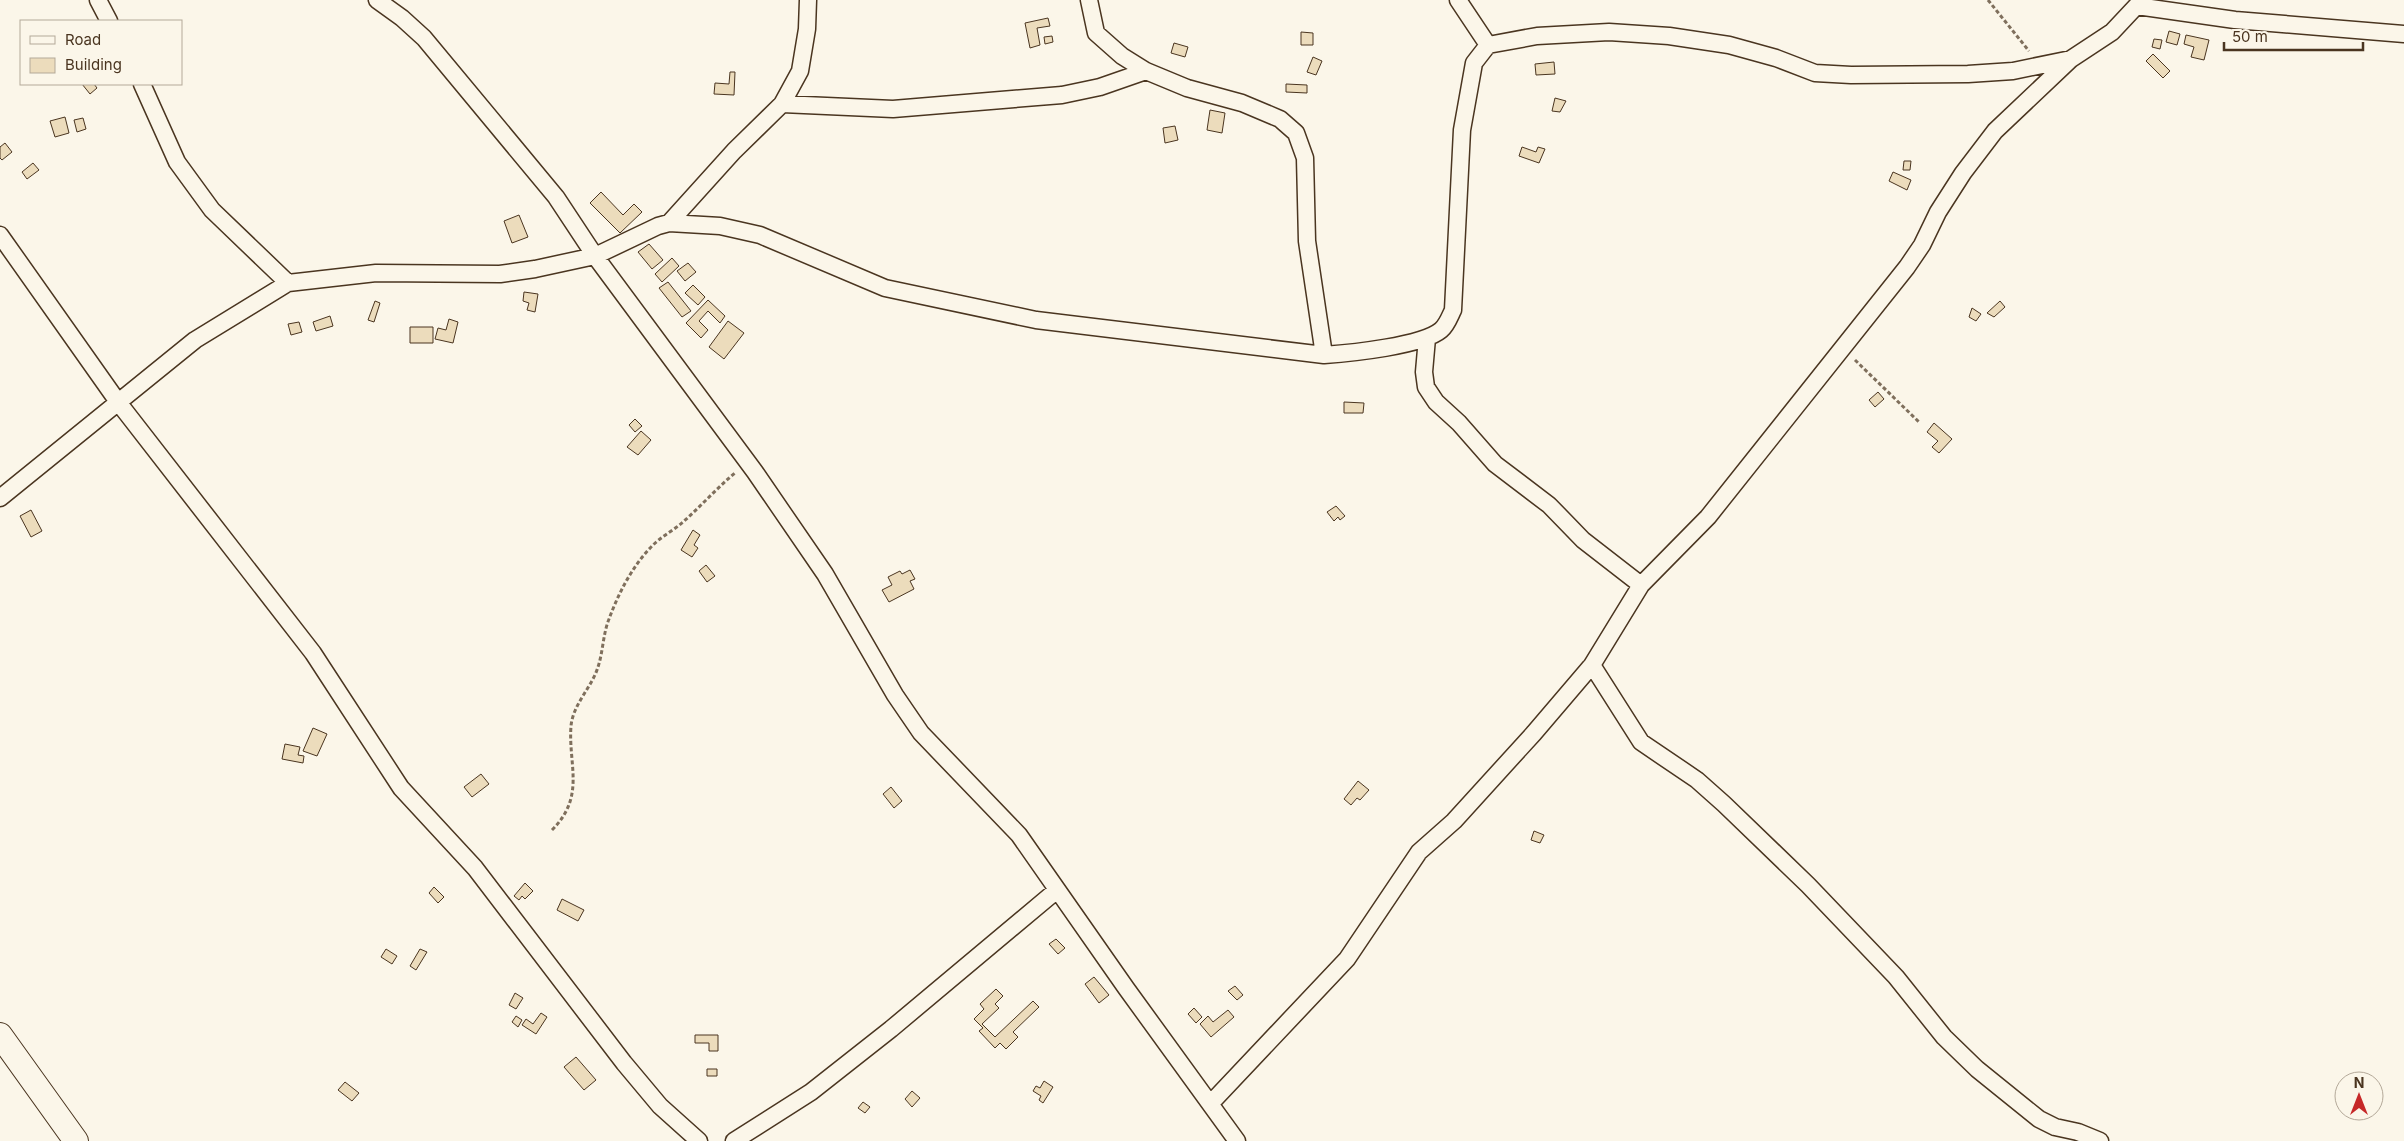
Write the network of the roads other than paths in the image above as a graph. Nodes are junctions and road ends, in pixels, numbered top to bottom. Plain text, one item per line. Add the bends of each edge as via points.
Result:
1 (98, 0) edge
2 (376, 0) edge
3 (808, 0) edge
4 (1089, 0) edge
5 (1458, 0) edge
6 (2139, 3) edge
7 (108, 20) edge
8 (2404, 34) edge
9 (1488, 45) junction
10 (2071, 60) junction
11 (1146, 71) junction
12 (142, 85) edge
13 (782, 104) junction
14 (668, 223) junction
15 (0, 235) edge
16 (595, 256) junction
17 (288, 284) junction
18 (1427, 338) junction
19 (1324, 355) junction
20 (118, 402) junction
21 (0, 498) edge
22 (1641, 585) junction
23 (1592, 665) junction
24 (1057, 890) junction
25 (0, 1034) edge
26 (1211, 1102) junction
27 (76, 1141) edge
28 (699, 1141) edge
29 (734, 1141) edge
30 (1238, 1141) edge
31 (2100, 1141) edge

1 - 7 street
2 - 16 street via 424,38 556,197
3 - 13 street via 800,71
4 - 11 street via 1096,33 1122,56
5 - 9 street
6 - 8 street via 2234,20
6 - 10 street via 2112,32
9 - 10 street via 1537,36 1609,32 1669,36 1729,45 1815,73 1968,74 2013,71
9 - 18 street via 1474,63 1462,130 1453,310 1442,329
10 - 22 street via 1995,131 1938,212 1922,245 1842,349 1708,517
11 - 13 street via 1062,96 893,109
11 - 19 street via 1187,88 1242,103 1280,119 1296,133 1305,158 1307,241
12 - 17 street via 177,162 212,210
13 - 14 street
14 - 16 street
14 - 19 street via 720,226 760,235 885,288 1036,320
15 - 20 street
16 - 17 street via 500,274 376,273
16 - 24 street via 825,574 895,696 921,733 1019,835
17 - 20 street via 195,340
18 - 19 street
18 - 22 street via 1424,372 1426,386 1436,402 1496,464 1549,505 1583,540
20 - 21 street
20 - 28 street via 313,653 401,788 474,868 624,1064 660,1106
22 - 23 street
23 - 26 street via 1454,821 1419,852 1347,960
23 - 31 street via 1642,742 1704,786 1808,885 1896,977 1944,1037 1977,1069 2039,1119
24 - 26 street
24 - 29 street via 812,1092
25 - 27 street
26 - 30 street

